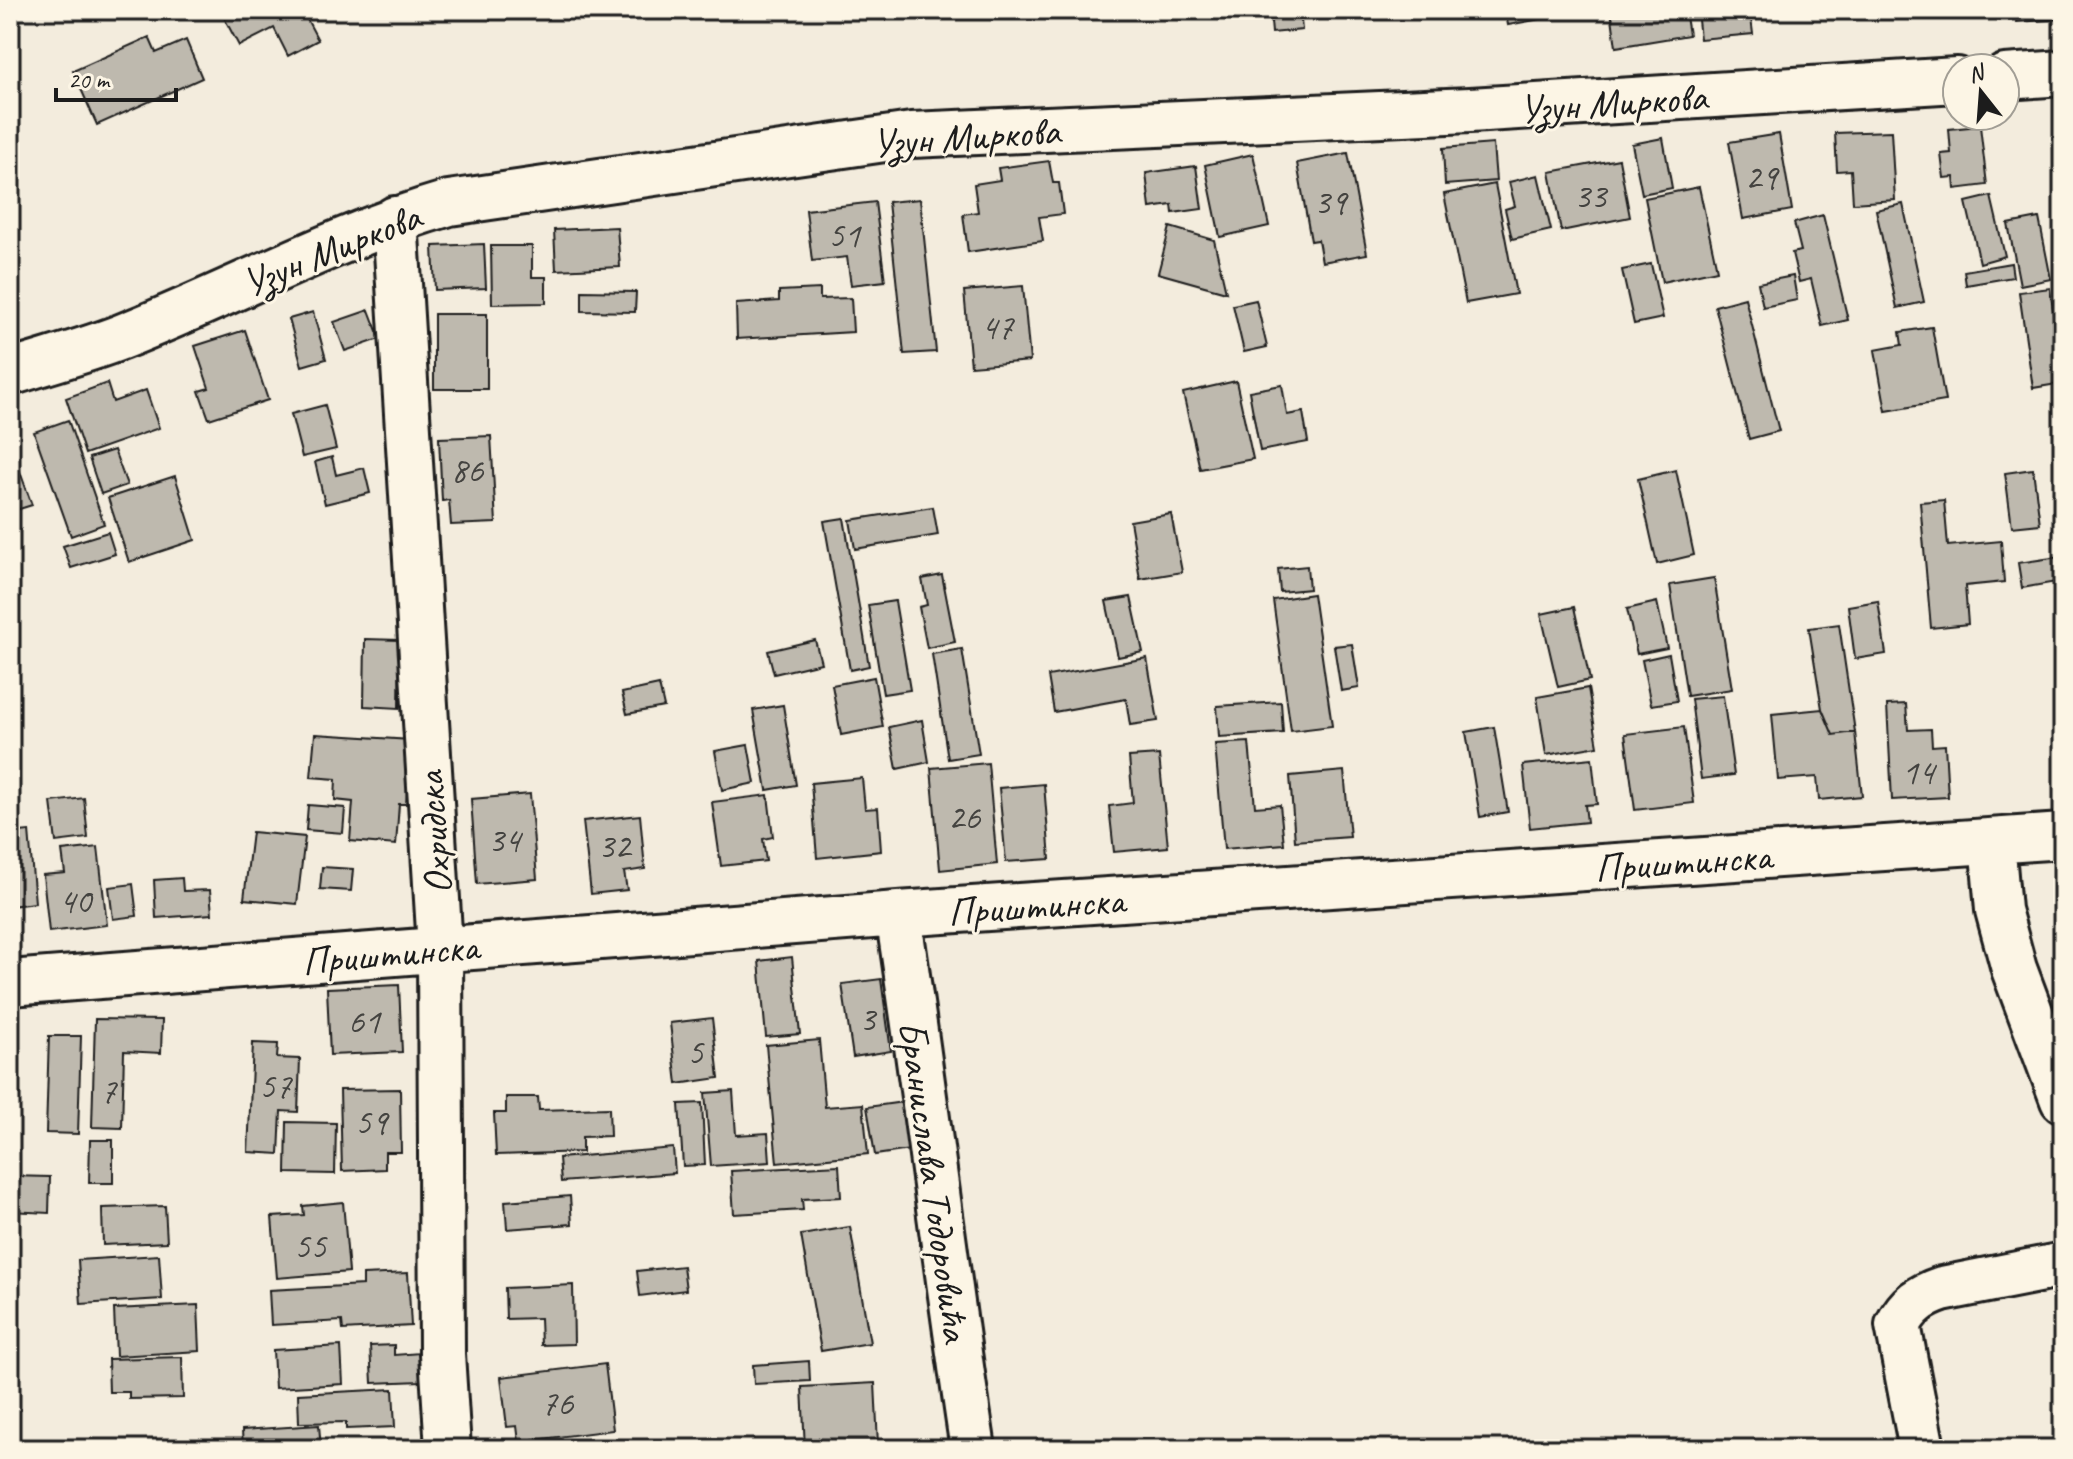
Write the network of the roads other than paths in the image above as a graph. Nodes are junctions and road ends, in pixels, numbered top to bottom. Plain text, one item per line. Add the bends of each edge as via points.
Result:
1 (2063, 73) edge
2 (2021, 76) edge
3 (1941, 81) edge
4 (395, 219) junction
5 (10, 373) edge
6 (2063, 836) edge
7 (1992, 841) junction
8 (898, 914) junction
9 (440, 948) junction
10 (10, 983) edge
11 (2063, 1100) edge
12 (2063, 1265) edge
13 (448, 1449) edge
14 (973, 1449) edge
15 (1922, 1449) edge

1 - 2 street
3 - 4 street, Узун Миркова via 1470,110 912,135 449,203
4 - 5 street, Узун Миркова via 120,337
4 - 9 street, Охридска
6 - 7 street, Приштинска
7 - 8 street, Приштинска
7 - 11 street via 1998,910 2014,969
8 - 9 street, Приштинска
8 - 14 street, Бранислава Тодоровића
9 - 10 street, Приштинска
9 - 13 street, Охридска via 442,1354
12 - 15 street via 1942,1289 1926,1294 1904,1313 1898,1325

